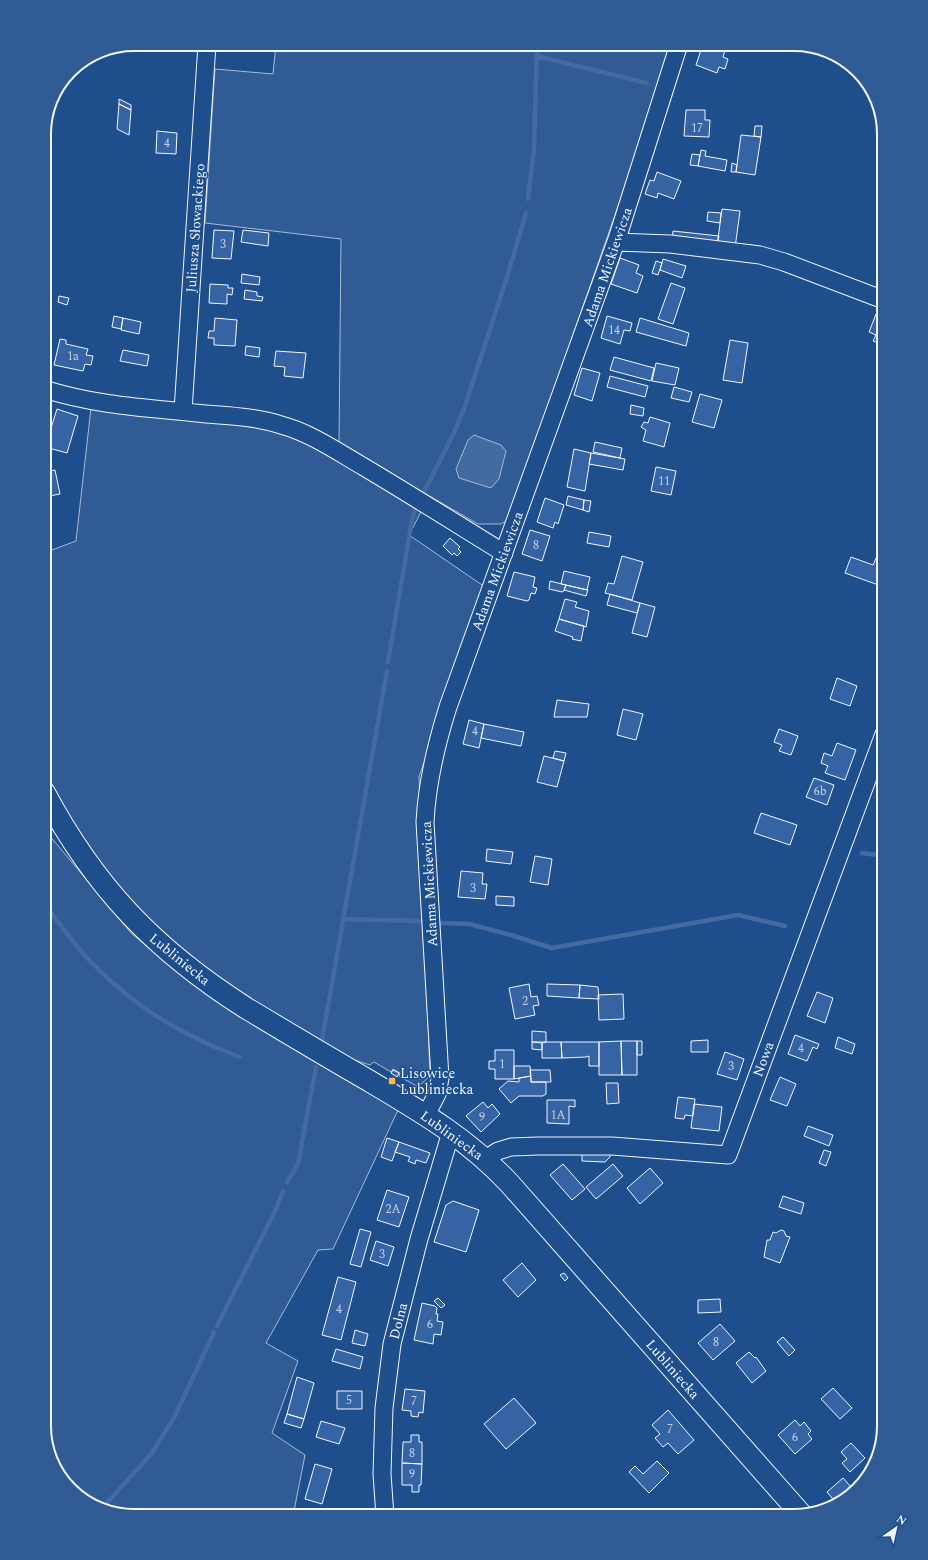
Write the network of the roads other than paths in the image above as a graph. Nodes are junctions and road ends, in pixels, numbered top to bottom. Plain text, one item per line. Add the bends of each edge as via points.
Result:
1 (207, 51) edge
2 (678, 51) edge
3 (616, 242) junction
4 (877, 297) edge
5 (51, 391) edge
6 (183, 412) junction
7 (504, 553) junction
8 (877, 753) edge
9 (51, 804) edge
10 (426, 1115) junction
11 (451, 1132) junction
12 (486, 1159) junction
13 (384, 1509) edge
14 (797, 1509) edge

1 - 6 street, Juliusza Słowackiego
2 - 3 street, Adama Mickiewicza
3 - 4 street via 670,244 760,255
3 - 7 street, Adama Mickiewicza
5 - 6 street via 105,403
6 - 7 street via 265,421 295,430 371,471
7 - 10 street, Adama Mickiewicza via 448,707 428,786 425,822 440,1078 437,1094
8 - 12 street, Nowa via 728,1155 612,1146 538,1146 511,1147
9 - 10 main road, Lubliniecka via 70,837 104,885 136,921 181,962 246,1008
10 - 11 main road, Lubliniecka
11 - 12 main road, Lubliniecka
11 - 13 street, Dolna via 419,1238 392,1344 384,1408
12 - 14 main road, Lubliniecka

